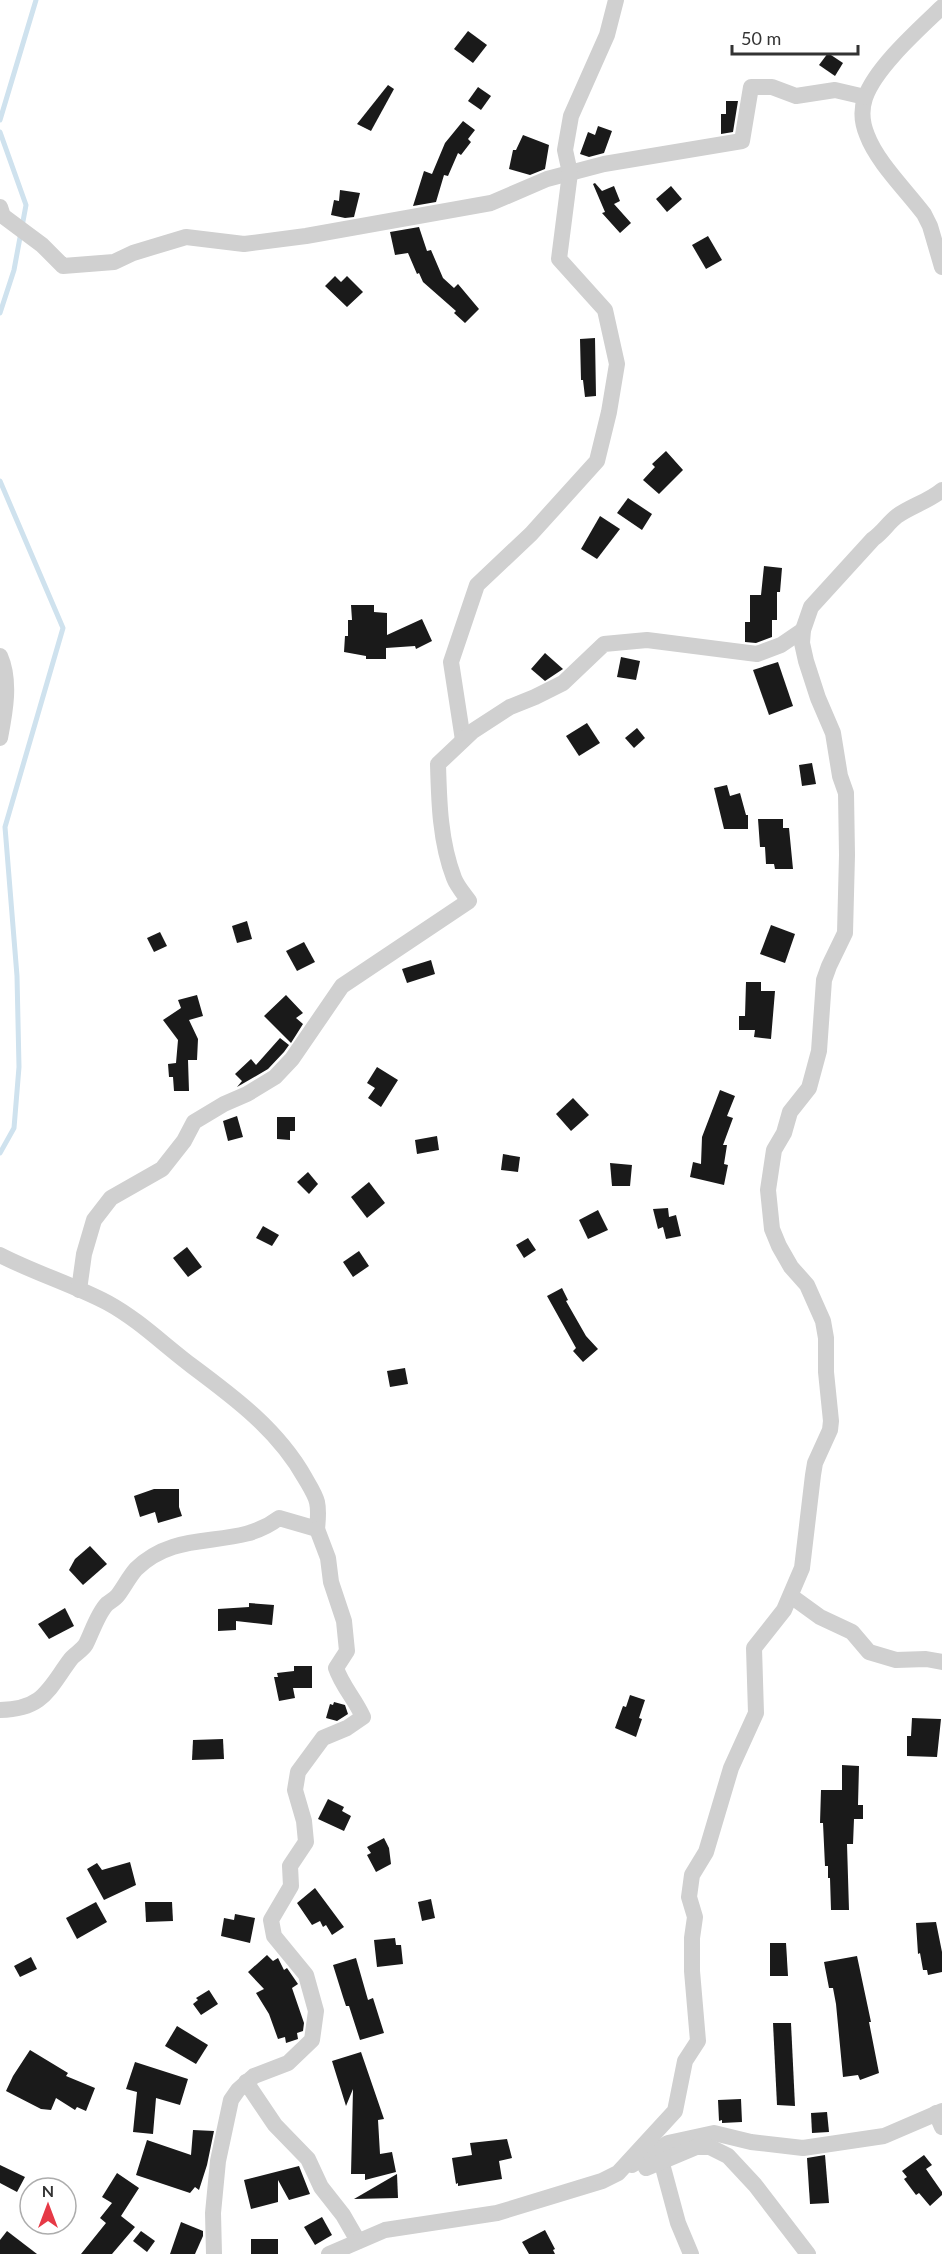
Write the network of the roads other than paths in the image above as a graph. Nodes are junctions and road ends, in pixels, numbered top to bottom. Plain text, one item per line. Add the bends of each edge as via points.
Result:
1 (616, 0) edge
2 (942, 7) edge
3 (865, 97) junction
4 (570, 173) junction
5 (0, 207) edge
6 (942, 267) edge
7 (942, 490) edge
8 (803, 630) junction
9 (0, 656) edge
10 (0, 738) edge
11 (463, 740) junction
12 (0, 1255) edge
13 (79, 1290) junction
14 (317, 1529) junction
15 (791, 1596) junction
16 (942, 1662) edge
17 (0, 1710) edge
18 (246, 2082) junction
19 (940, 2117) edge
20 (662, 2160) junction
21 (618, 2173) junction
22 (602, 2181) junction
23 (358, 2241) junction
24 (214, 2254) edge
25 (329, 2254) edge
26 (691, 2254) edge
27 (808, 2254) edge

1 - 4 street via 607,35 572,116 565,150
2 - 3 street via 888,61
3 - 4 street via 835,90 796,96 772,87 751,87 742,141
3 - 6 street via 862,110 867,135 924,214
4 - 5 street via 491,203 244,244 186,237 114,261 63,266 3,216
4 - 11 street via 559,259 605,310 617,364 609,412 597,461 531,534 477,585 451,662
7 - 8 street via 898,516 873,539 810,607
8 - 11 street via 781,645 757,654 647,640 604,644 563,683 510,707
8 - 15 street via 806,661 834,733 846,793 847,911 844,937 823,986 819,1051 809,1088 790,1112 770,1164 772,1229 782,1252 807,1285 823,1322 831,1410 830,1430 815,1463 804,1555
9 - 10 street via 6,688
11 - 13 street via 438,764 439,806 454,880 470,901 342,986 292,1059 275,1077 194,1122 162,1169 111,1198 94,1220
12 - 13 street
13 - 14 street via 142,1325 260,1421 283,1445 317,1500
14 - 17 street via 279,1518 256,1533 189,1542 157,1553 136,1570 116,1598 106,1605 84,1647 71,1658 49,1692 22,1708
14 - 18 street via 344,1621 347,1651 336,1668 363,1717 323,1738 298,1772 295,1790 306,1842 290,1866 291,1886 271,1920 274,1936 306,1975 316,2011 312,2040 288,2062
15 - 16 street via 820,1617 852,1632 869,1652 896,1660
15 - 21 street via 754,1648 756,1713 732,1768 706,1852 692,1875 689,1897 695,1917 692,1971 698,2041 685,2061 675,2111
18 - 23 street via 275,2125 308,2159 321,2187
18 - 24 street via 231,2100 218,2161
19 - 21 street via 885,2136 803,2148 714,2133 668,2143
20 - 22 street
20 - 26 street via 678,2223
20 - 27 street via 696,2147 728,2156
21 - 22 street
22 - 23 street via 497,2213 394,2227
23 - 25 street

